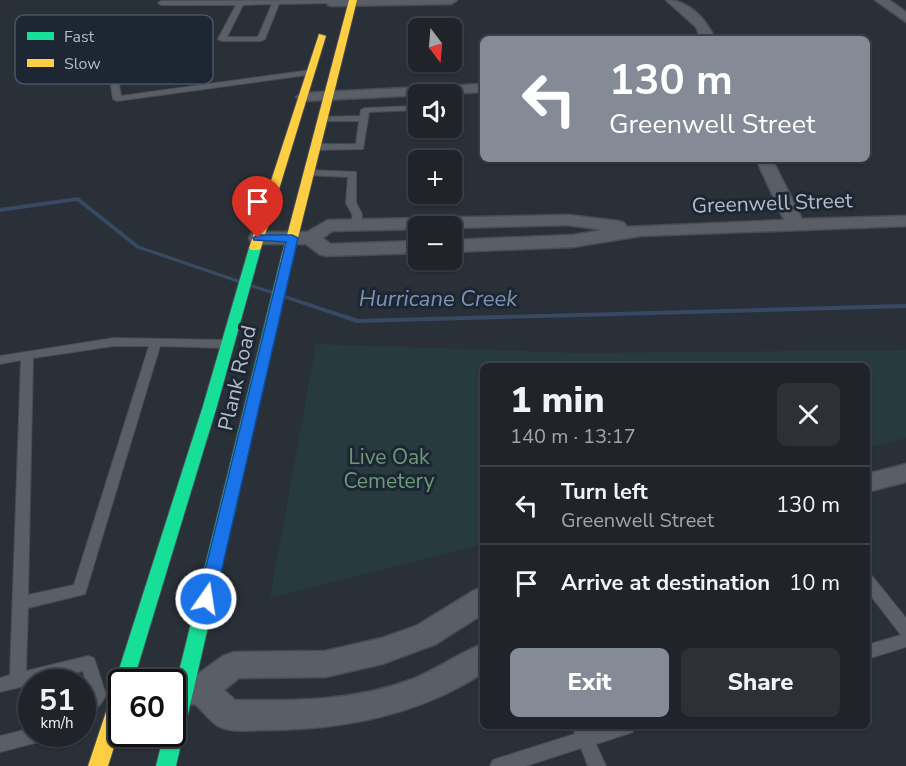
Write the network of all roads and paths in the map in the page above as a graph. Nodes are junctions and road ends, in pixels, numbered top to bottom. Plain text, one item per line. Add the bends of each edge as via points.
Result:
1 (442, 0) edge
2 (451, 0) edge
3 (672, 0) edge
4 (881, 0) edge
5 (353, 1) edge
6 (386, 1) edge
7 (162, 3) dead end
8 (240, 3) junction
9 (276, 3) junction
10 (330, 10) edge
11 (905, 16) edge
12 (707, 36) edge
13 (311, 72) junction
14 (115, 84) edge
15 (480, 88) edge
16 (462, 89) edge
17 (408, 92) edge
18 (328, 96) junction
19 (303, 97) junction
20 (408, 108) edge
21 (364, 118) junction
22 (322, 119) junction
23 (315, 147) junction
24 (765, 162) edge
25 (356, 163) dead end
26 (309, 173) junction
27 (353, 174) junction
28 (906, 221) edge
29 (358, 225) junction
30 (796, 225) junction
31 (640, 230) junction
32 (258, 238) junction
33 (302, 238) junction
34 (462, 246) edge
35 (408, 247) edge
36 (156, 342) junction
37 (228, 344) junction
38 (27, 355) junction
39 (0, 360) edge
40 (906, 473) edge
41 (870, 482) edge
42 (870, 584) edge
43 (480, 601) edge
44 (21, 603) junction
45 (906, 630) edge
46 (906, 640) edge
47 (870, 651) edge
48 (480, 659) edge
49 (18, 669) edge
50 (65, 669) edge
51 (93, 669) edge
52 (120, 669) edge
53 (96, 673) edge
54 (18, 681) edge
55 (0, 685) edge
56 (108, 689) edge
57 (186, 690) edge
58 (108, 715) edge
59 (605, 729) edge
60 (583, 732) edge
61 (18, 740) edge
62 (0, 744) edge
63 (171, 747) edge
64 (98, 766) edge
65 (166, 766) edge
66 (499, 766) edge
67 (597, 766) edge

1 - 2 street
1 - 6 street
3 - 12 street via 702,25
4 - 11 street
5 - 6 street
5 - 10 street
5 - 18 main road, Plank Road
7 - 8 lane
8 - 9 lane
8 - 9 lane via 222,39 261,39
9 - 10 lane
10 - 13 main road, Plank Road
13 - 14 lane via 117,99
13 - 19 main road, Plank Road
15 - 16 street
17 - 18 street
18 - 19 street
18 - 22 main road, Plank Road
19 - 32 main road, Plank Road
20 - 21 lane via 365,110
21 - 22 lane
21 - 23 lane via 360,147
22 - 23 main road, Plank Road
23 - 26 main road, Plank Road
24 - 30 street
25 - 27 lane
26 - 27 lane
26 - 33 main road, Plank Road
27 - 29 lane via 351,203
28 - 30 street, Greenwell Street
29 - 31 street, Greenwell Street via 568,220
29 - 33 street, Greenwell Street via 328,226
30 - 31 street, Greenwell Street
31 - 34 street, Greenwell Street via 573,242
32 - 33 street, Greenwell Street
32 - 37 main road, Plank Road
33 - 35 street, Greenwell Street via 326,250
33 - 57 main road, Plank Road via 284,271
36 - 37 lane
36 - 38 lane via 114,342
36 - 44 lane via 80,590
37 - 52 main road, Plank Road
38 - 39 lane
38 - 44 lane
40 - 41 street
42 - 45 lane
43 - 57 street via 426,635 382,651 325,664 234,665
44 - 49 lane
46 - 47 lane
48 - 57 street via 408,694 321,714 228,715
50 - 51 lane via 88,663
53 - 56 lane
54 - 55 lane
58 - 64 main road, Plank Road
59 - 60 lane
60 - 66 lane
60 - 67 lane
61 - 62 lane
63 - 65 main road, Plank Road

